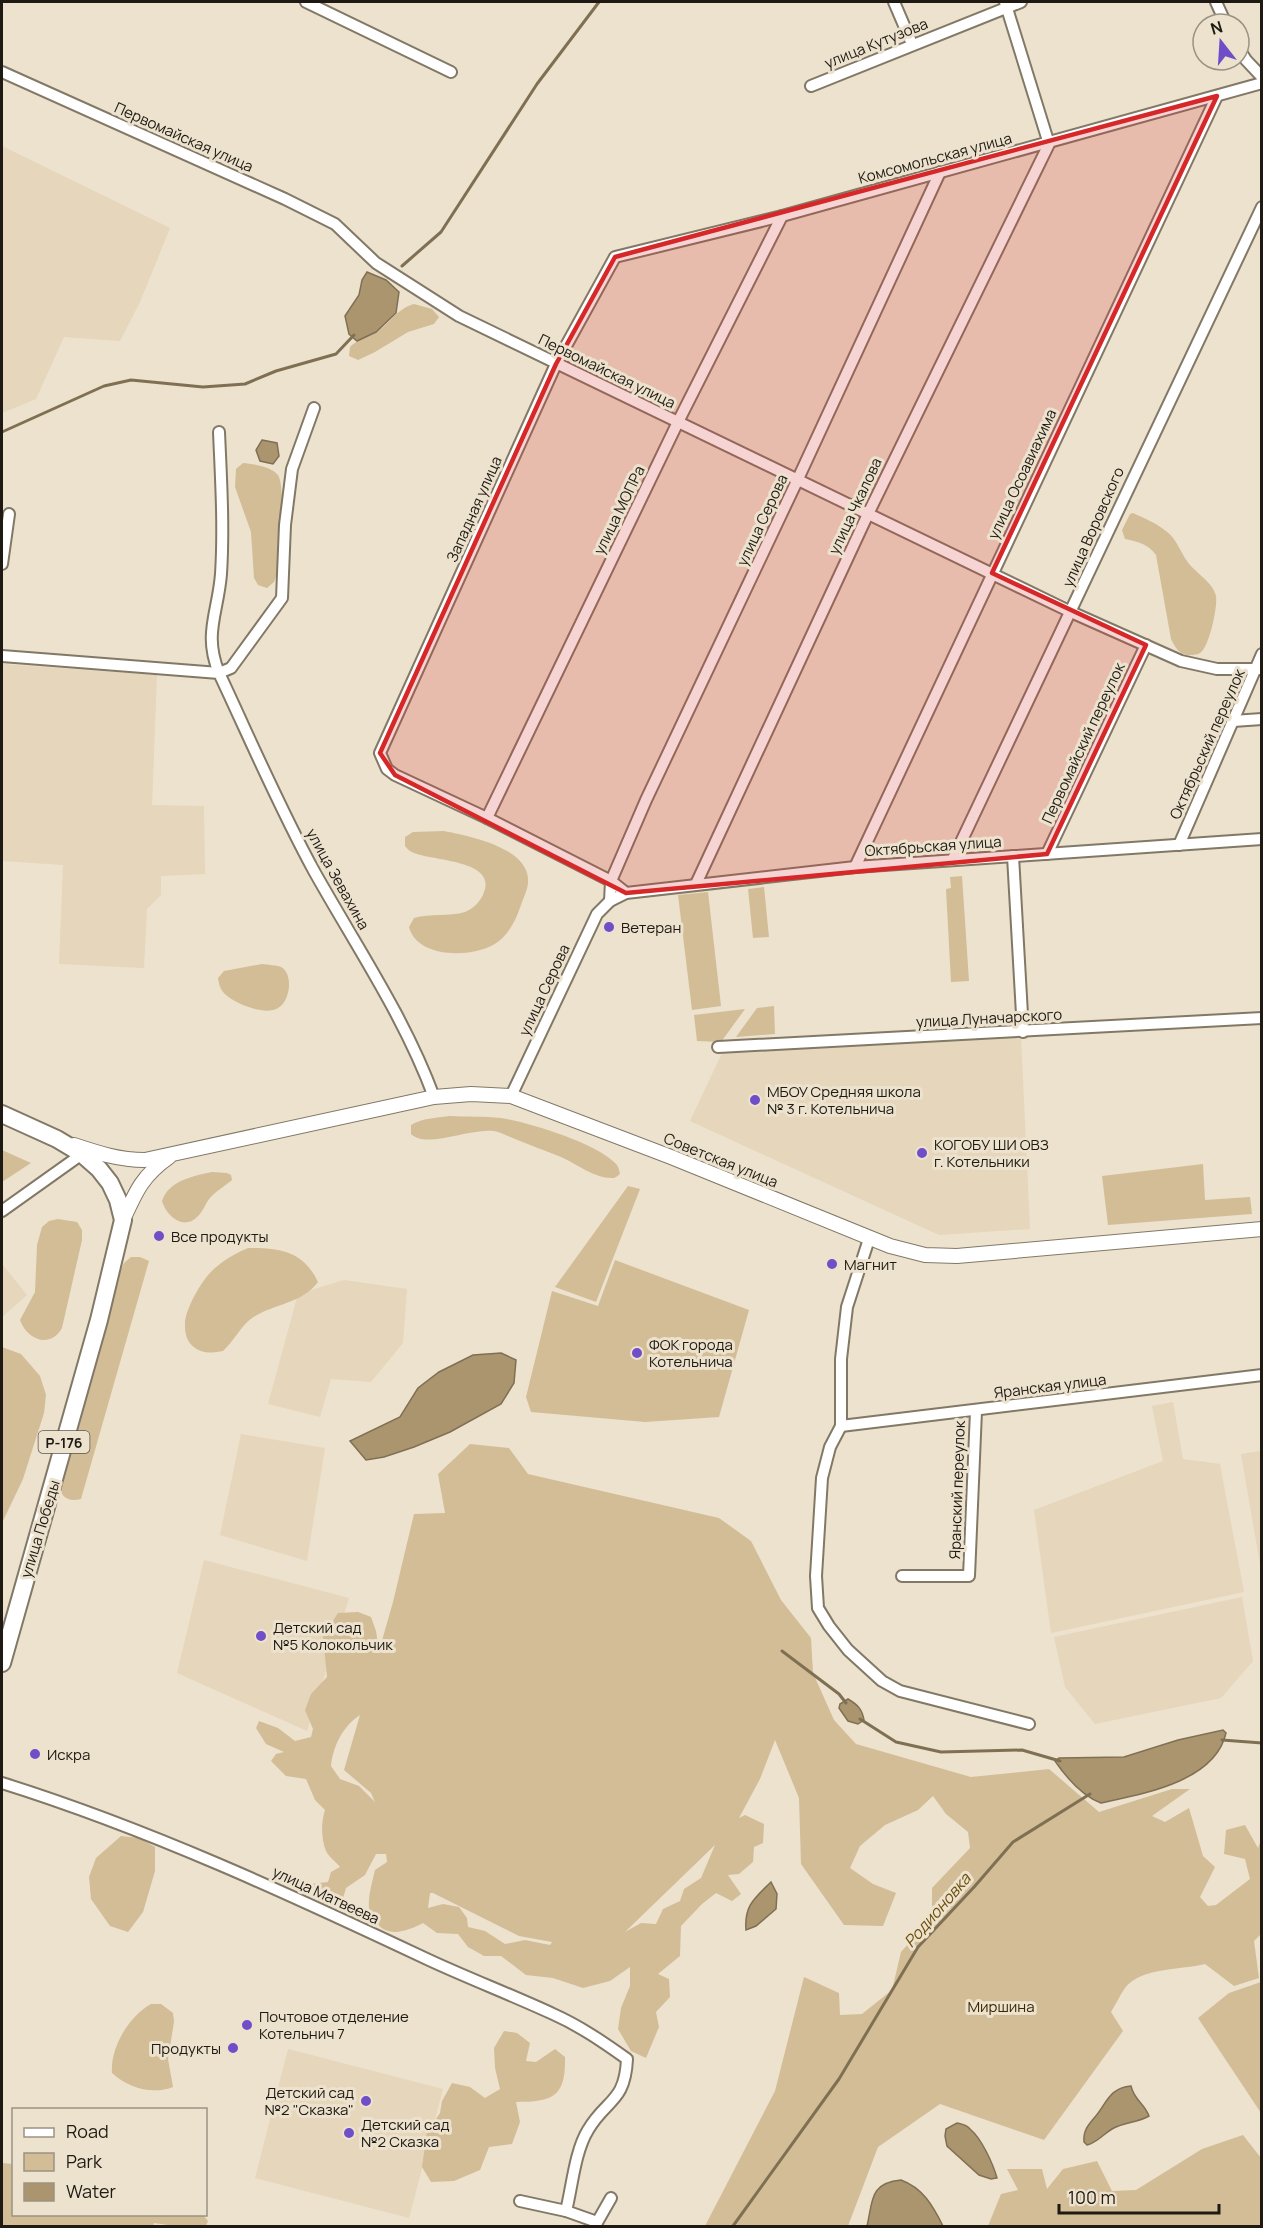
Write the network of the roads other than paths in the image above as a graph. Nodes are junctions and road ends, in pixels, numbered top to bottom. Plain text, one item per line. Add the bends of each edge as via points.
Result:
1 (306, 2) edge
2 (894, 2) edge
3 (1021, 2) edge
4 (1006, 4) edge
5 (912, 44) junction
6 (1251, 65) edge
7 (2, 72) edge
8 (451, 72) dead end
9 (1262, 76) edge
10 (1262, 83) edge
11 (811, 86) dead end
12 (1217, 96) junction
13 (1049, 144) junction
14 (940, 172) junction
15 (1262, 207) edge
16 (782, 216) junction
17 (615, 257) joint
18 (556, 364) junction
19 (314, 408) dead end
20 (678, 422) junction
21 (219, 432) dead end
22 (797, 481) junction
23 (9, 514) dead end
24 (868, 514) junction
25 (2, 564) edge
26 (992, 573) junction
27 (1071, 612) junction
28 (1146, 645) junction
29 (1262, 654) edge
30 (2, 656) edge
31 (1259, 669) edge
32 (219, 673) junction
33 (1262, 719) edge
34 (1233, 721) junction
35 (487, 818) junction
36 (1262, 839) edge
37 (1179, 845) junction
38 (1047, 854) junction
39 (1013, 856) junction
40 (953, 859) junction
41 (855, 867) junction
42 (611, 881) junction
43 (696, 884) junction
44 (626, 893) junction
45 (610, 901) junction
46 (1262, 1017) edge
47 (1023, 1032) junction
48 (718, 1047) dead end
49 (434, 1096) junction
50 (511, 1096) junction
51 (2, 1114) edge
52 (57, 1138) junction
53 (82, 1154) junction
54 (173, 1155) junction
55 (140, 1184) joint
56 (2, 1211) edge
57 (123, 1220) junction
58 (1262, 1229) edge
59 (869, 1239) junction
60 (1262, 1375) edge
61 (976, 1411) junction
62 (841, 1426) junction
63 (902, 1576) dead end
64 (2, 1663) edge
65 (1029, 1724) dead end
66 (2, 1783) edge
67 (611, 2198) dead end
68 (520, 2201) dead end
69 (566, 2211) junction
70 (596, 2224) edge

1 - 8 street
2 - 5 street
3 - 4 street, улица Кутузова
4 - 5 street, улица Кутузова
4 - 13 street
5 - 11 street, улица Кутузова
6 - 9 street
7 - 18 street, Первомайская улица via 335,224 376,263 435,302
10 - 12 street, Комсомольская улица
12 - 13 street, Комсомольская улица
12 - 26 street, улица Осоавиахима
13 - 14 street, Комсомольская улица
13 - 24 street, улица Чкалова
14 - 16 street, Комсомольская улица
14 - 22 street, улица Серова
15 - 27 street, улица Воровского via 1146,445
16 - 17 street, Комсомольская улица
16 - 20 street, улица МОПРа
17 - 18 street, Западная улица
18 - 20 street, Первомайская улица
18 - 35 street, Западная улица via 380,753 387,769 395,775
19 - 32 street via 292,469 282,598 231,668
20 - 22 street, Первомайская улица
20 - 35 street, улица МОПРа
21 - 32 street, улица Зевахина via 221,575 210,633
22 - 24 street, Первомайская улица
22 - 42 street, улица Серова
23 - 25 street
24 - 26 street, Первомайская улица
24 - 43 street, улица Чкалова
26 - 27 street, Первомайская улица
26 - 41 street, улица Осоавиахима
27 - 28 street, Первомайская улица
27 - 40 street, улица Воровского
28 - 31 street, Первомайская улица via 1181,661 1217,669
28 - 38 street, Первомайский переулок
29 - 31 street, Октябрьский переулок
30 - 32 street
31 - 34 street, Октябрьский переулок
32 - 49 street, улица Зевахина via 313,868 384,989
33 - 34 street
34 - 37 street, Октябрьский переулок
35 - 42 street
36 - 37 street, Октябрьская улица
37 - 38 street, Октябрьская улица
38 - 39 street, Октябрьская улица
39 - 40 street, Октябрьская улица
39 - 47 street
40 - 41 street, Октябрьская улица
41 - 43 street, Октябрьская улица
42 - 44 street
42 - 45 street
43 - 44 street, Октябрьская улица
44 - 45 street, Октябрьская улица
45 - 50 street, улица Серова via 597,914
46 - 47 street, улица Луначарского
47 - 48 street, улица Луначарского
49 - 50 main road, Советская улица
49 - 54 main road, Советская улица
50 - 59 main road, Советская улица
51 - 52 highway
52 - 53 highway
52 - 54 main road, Советская улица via 126,1160
53 - 56 street
53 - 57 highway via 110,1183
54 - 55 main road, Советская улица via 152,1169
55 - 57 main road, улица Победы
57 - 64 highway, улица Победы / Р-176 via 99,1320
58 - 59 main road, Советская улица via 957,1256 925,1255
59 - 62 street via 847,1307 841,1359
60 - 61 street, Яранская улица
61 - 62 street, Яранская улица
61 - 63 street, Яранский переулок via 969,1576
62 - 65 street via 830,1447 822,1478 816,1576 818,1608 829,1626 874,1674 900,1691
66 - 69 street, улица Матвеева via 175,1845 282,1891 555,2014 627,2059 619,2094 587,2131
67 - 70 street
68 - 69 street
69 - 70 street

